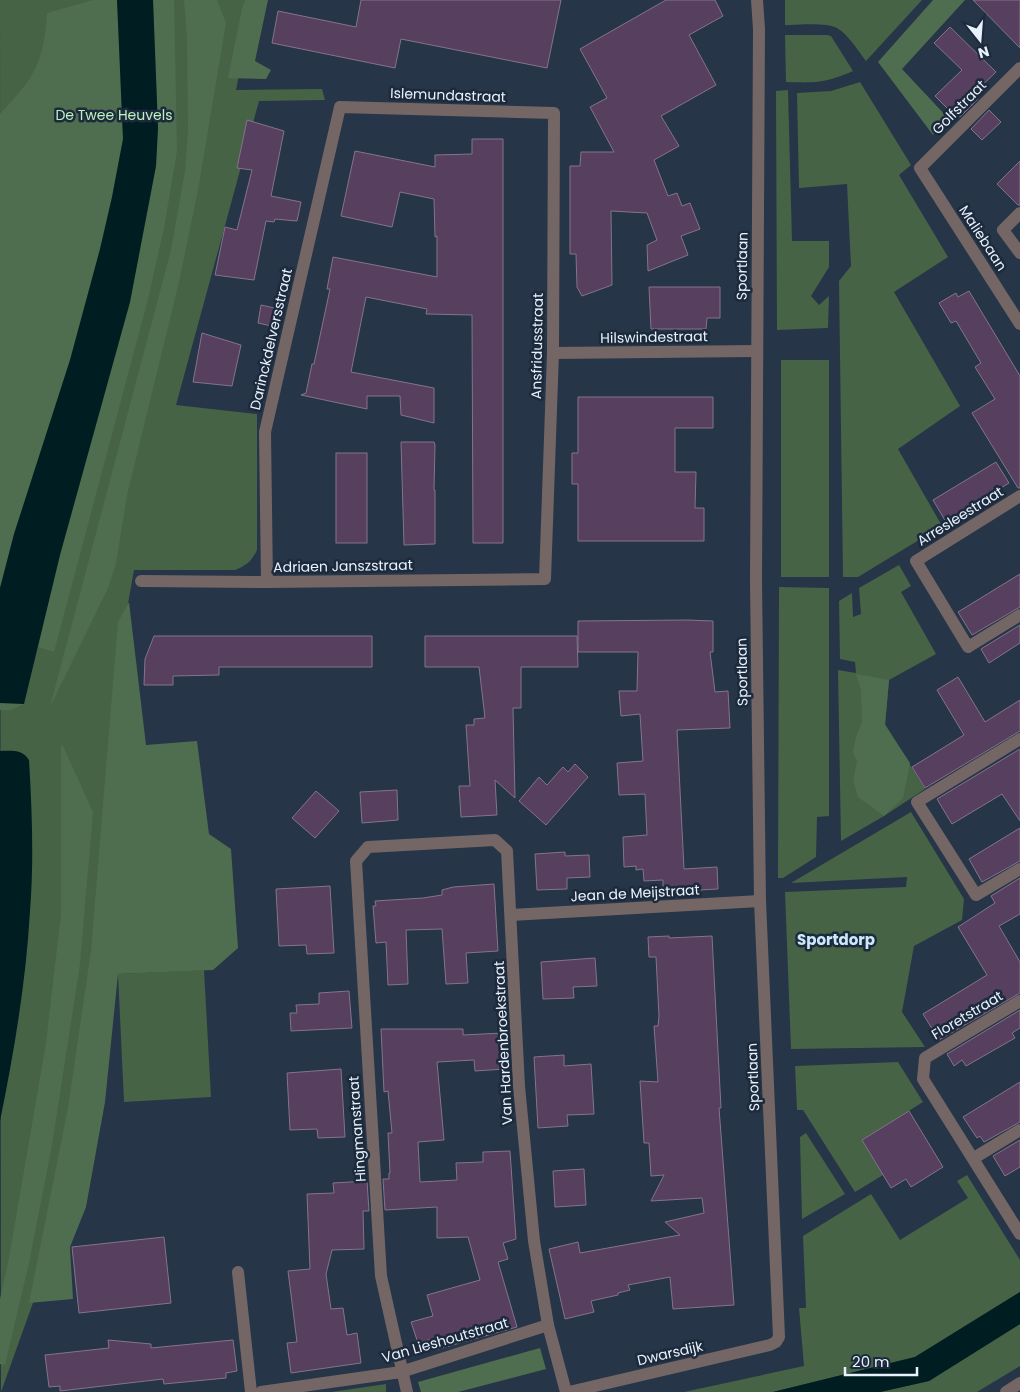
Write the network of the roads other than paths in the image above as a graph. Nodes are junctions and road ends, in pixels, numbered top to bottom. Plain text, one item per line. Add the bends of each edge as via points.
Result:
1 (757, 0) edge
2 (1020, 68) edge
3 (340, 107) joint
4 (554, 113) joint
5 (920, 168) joint
6 (1020, 214) edge
7 (1020, 253) edge
8 (1020, 324) edge
9 (756, 351) junction
10 (553, 353) junction
11 (1020, 496) edge
12 (545, 579) joint
13 (141, 581) dead end
14 (267, 582) junction
15 (1020, 615) edge
16 (1020, 738) edge
17 (356, 861) joint
18 (1020, 869) edge
19 (760, 902) junction
20 (511, 915) junction
21 (1020, 1001) edge
22 (1020, 1130) edge
23 (974, 1158) junction
24 (1020, 1234) edge
25 (238, 1272) dead end
26 (548, 1325) junction
27 (776, 1342) joint
28 (401, 1372) junction
29 (1020, 1383) edge
30 (251, 1392) edge
31 (261, 1392) edge
32 (407, 1392) edge
33 (568, 1392) edge
34 (1006, 1392) edge

1 - 9 street, Sportlaan
2 - 5 street, Golfstraat
3 - 4 street, Islemundastraat
3 - 14 street, Darinckdelversstraat via 265,432
4 - 10 street, Ansfridusstraat
5 - 8 street, Maliebaan
6 - 7 street via 1003,230
9 - 10 street, Hilswindestraat
9 - 19 street, Sportlaan
10 - 12 street, Ansfridusstraat
11 - 15 street, Arresleestraat via 916,561 968,647
12 - 14 street, Adriaen Janszstraat
13 - 14 street, Adriaen Janszstraat
16 - 18 street via 917,802 976,895
17 - 20 street, Van Hardenbroekstraat via 368,847 495,840 507,851
17 - 28 street, Hingmanstraat via 381,1276
19 - 20 street, Jean de Meijstraat
19 - 27 street, Sportlaan via 779,1337
20 - 26 street, Van Hardenbroekstraat via 520,1096 534,1241
21 - 23 street, Floretstraat via 925,1058 923,1079
22 - 23 street
23 - 24 street
25 - 30 street
26 - 28 street, Van Lieshoutstraat
26 - 33 street, Van Hardenbroekstraat
27 - 33 street, Dwarsdijk
28 - 31 street, Van Lieshoutstraat
28 - 32 street, Hingmanstraat
29 - 34 street

